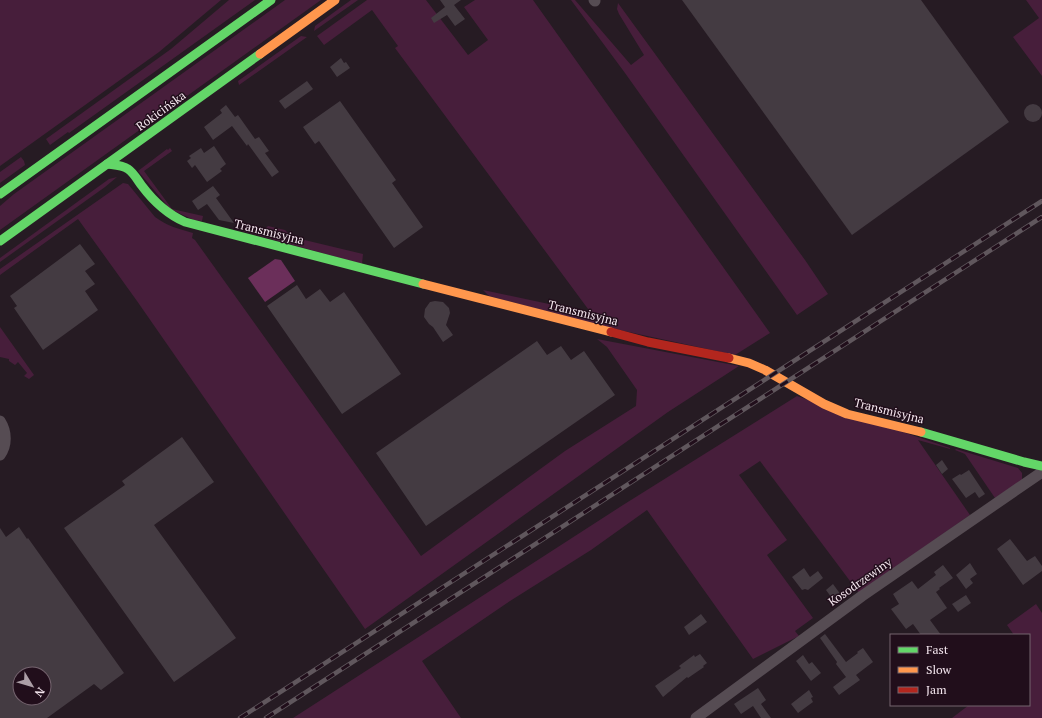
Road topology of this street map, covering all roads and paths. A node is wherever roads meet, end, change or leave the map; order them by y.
1 (271, 0) edge
2 (336, 0) edge
3 (135, 144) junction
4 (107, 164) junction
5 (130, 170) junction
6 (0, 194) edge
7 (0, 241) edge
8 (0, 421) edge
9 (0, 455) edge
10 (1042, 466) edge
11 (1042, 472) edge
12 (696, 718) edge

1 - 6 street
2 - 3 street, Rokicińska
3 - 4 street, Rokicińska
3 - 5 street
4 - 5 street
4 - 7 street, Rokicińska
5 - 10 street, Transmisyjna
8 - 9 street
11 - 12 street, Kosodrzewiny

